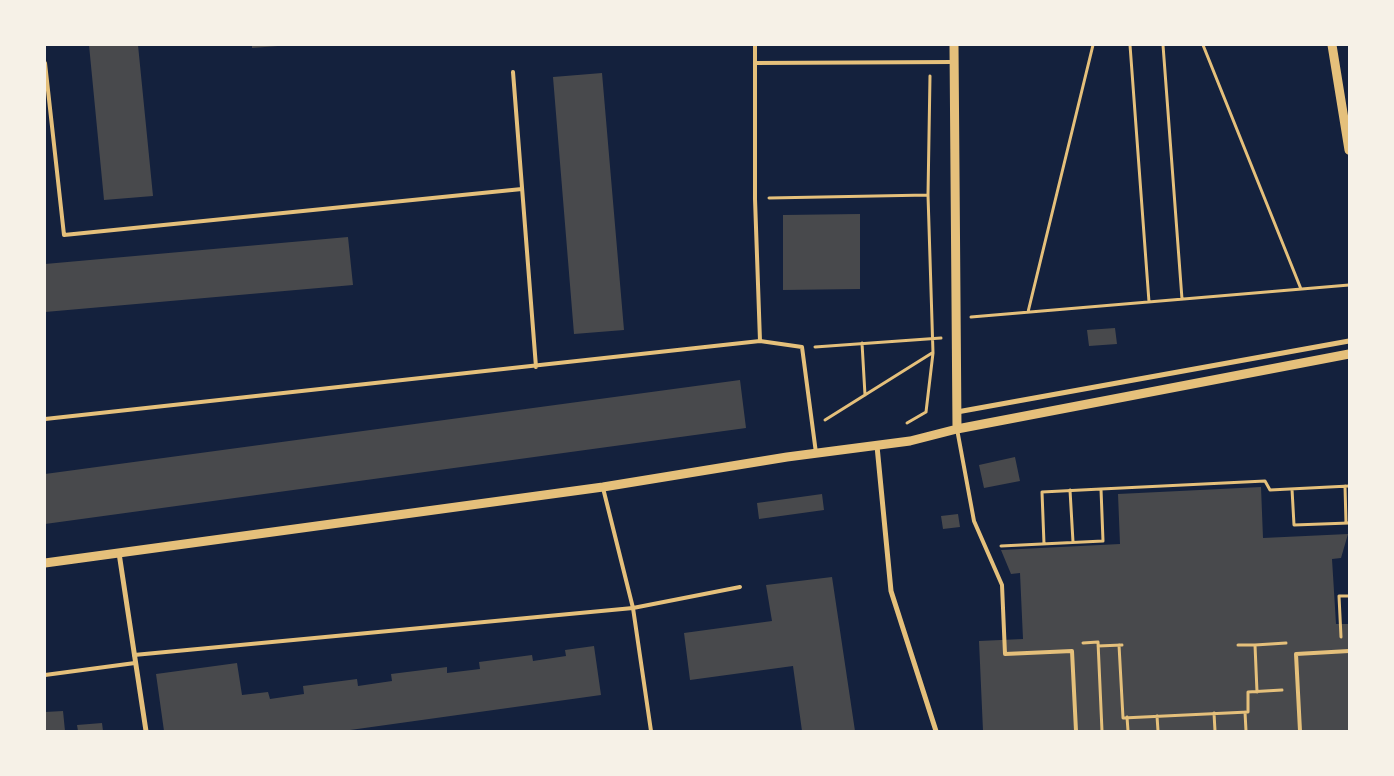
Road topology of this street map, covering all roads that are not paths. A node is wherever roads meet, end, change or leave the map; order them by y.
1 (755, 45) edge
2 (954, 45) edge
3 (1332, 45) edge
4 (955, 62) junction
5 (45, 63) edge
6 (756, 63) junction
7 (513, 72) dead end
8 (1349, 150) edge
9 (522, 189) junction
10 (760, 341) junction
11 (1349, 341) edge
12 (1349, 354) edge
13 (536, 367) junction
14 (957, 412) junction
15 (45, 419) edge
16 (957, 429) junction
17 (877, 446) junction
18 (816, 453) junction
19 (603, 488) junction
20 (119, 553) junction
21 (45, 563) edge
22 (740, 587) dead end
23 (633, 608) junction
24 (1349, 651) edge
25 (134, 654) junction
26 (135, 663) junction
27 (45, 675) edge
28 (146, 731) edge
29 (652, 731) edge
30 (936, 731) edge
31 (1076, 731) edge
32 (1300, 731) edge

1 - 6 lane
2 - 4 street
3 - 8 street
4 - 6 lane
4 - 14 street
5 - 9 lane
6 - 10 lane
7 - 9 lane
9 - 13 lane
10 - 13 lane
10 - 18 lane
11 - 14 street
12 - 16 street
13 - 15 lane
14 - 16 street
16 - 17 street
16 - 31 lane
17 - 18 street
17 - 30 street
18 - 19 street
19 - 20 street
19 - 23 lane
20 - 21 street
20 - 25 street
22 - 23 lane
23 - 25 lane
23 - 29 lane
24 - 32 lane
25 - 26 street
26 - 27 lane
26 - 28 street

